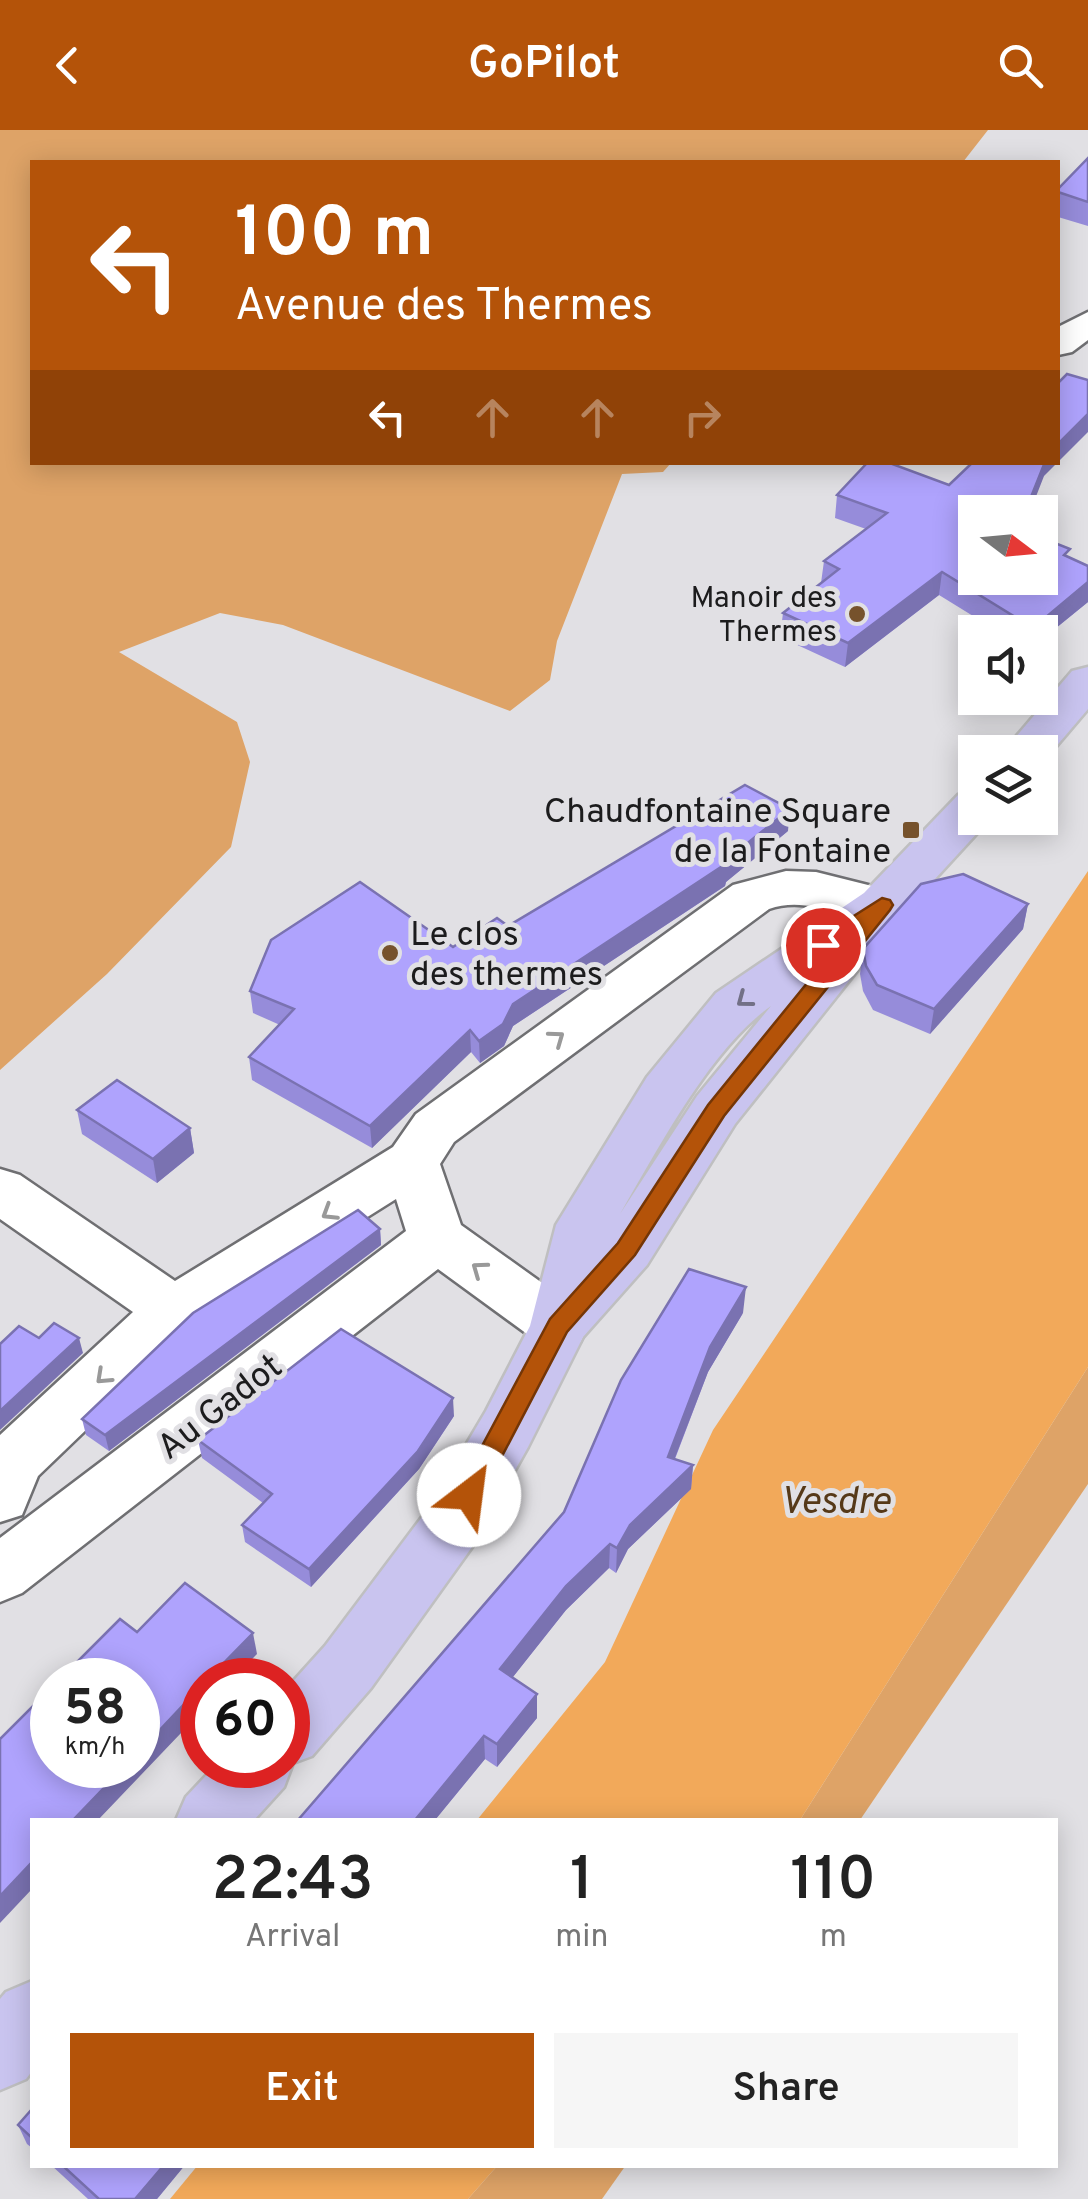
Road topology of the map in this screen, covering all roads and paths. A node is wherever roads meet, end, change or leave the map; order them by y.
1 (1088, 323) edge
2 (1060, 343) edge
3 (1088, 681) edge
4 (1041, 735) edge
5 (958, 824) edge
6 (882, 905) junction
7 (412, 1162) junction
8 (0, 1190) edge
9 (438, 1238) junction
10 (174, 1310) junction
11 (558, 1326) junction
12 (0, 1496) edge
13 (0, 1574) edge
14 (310, 1709) edge
15 (239, 1788) edge
16 (212, 1818) edge
17 (30, 2019) edge
18 (0, 2053) edge

1 - 2 street
3 - 4 main road
5 - 6 main road
7 -> 6 street
6 - 11 main road
7 - 9 street
7 -> 10 street
8 - 10 street
11 -> 9 street
9 - 13 street, Au Gadot
10 -> 12 street
11 - 14 main road
15 - 16 main road
17 - 18 main road

